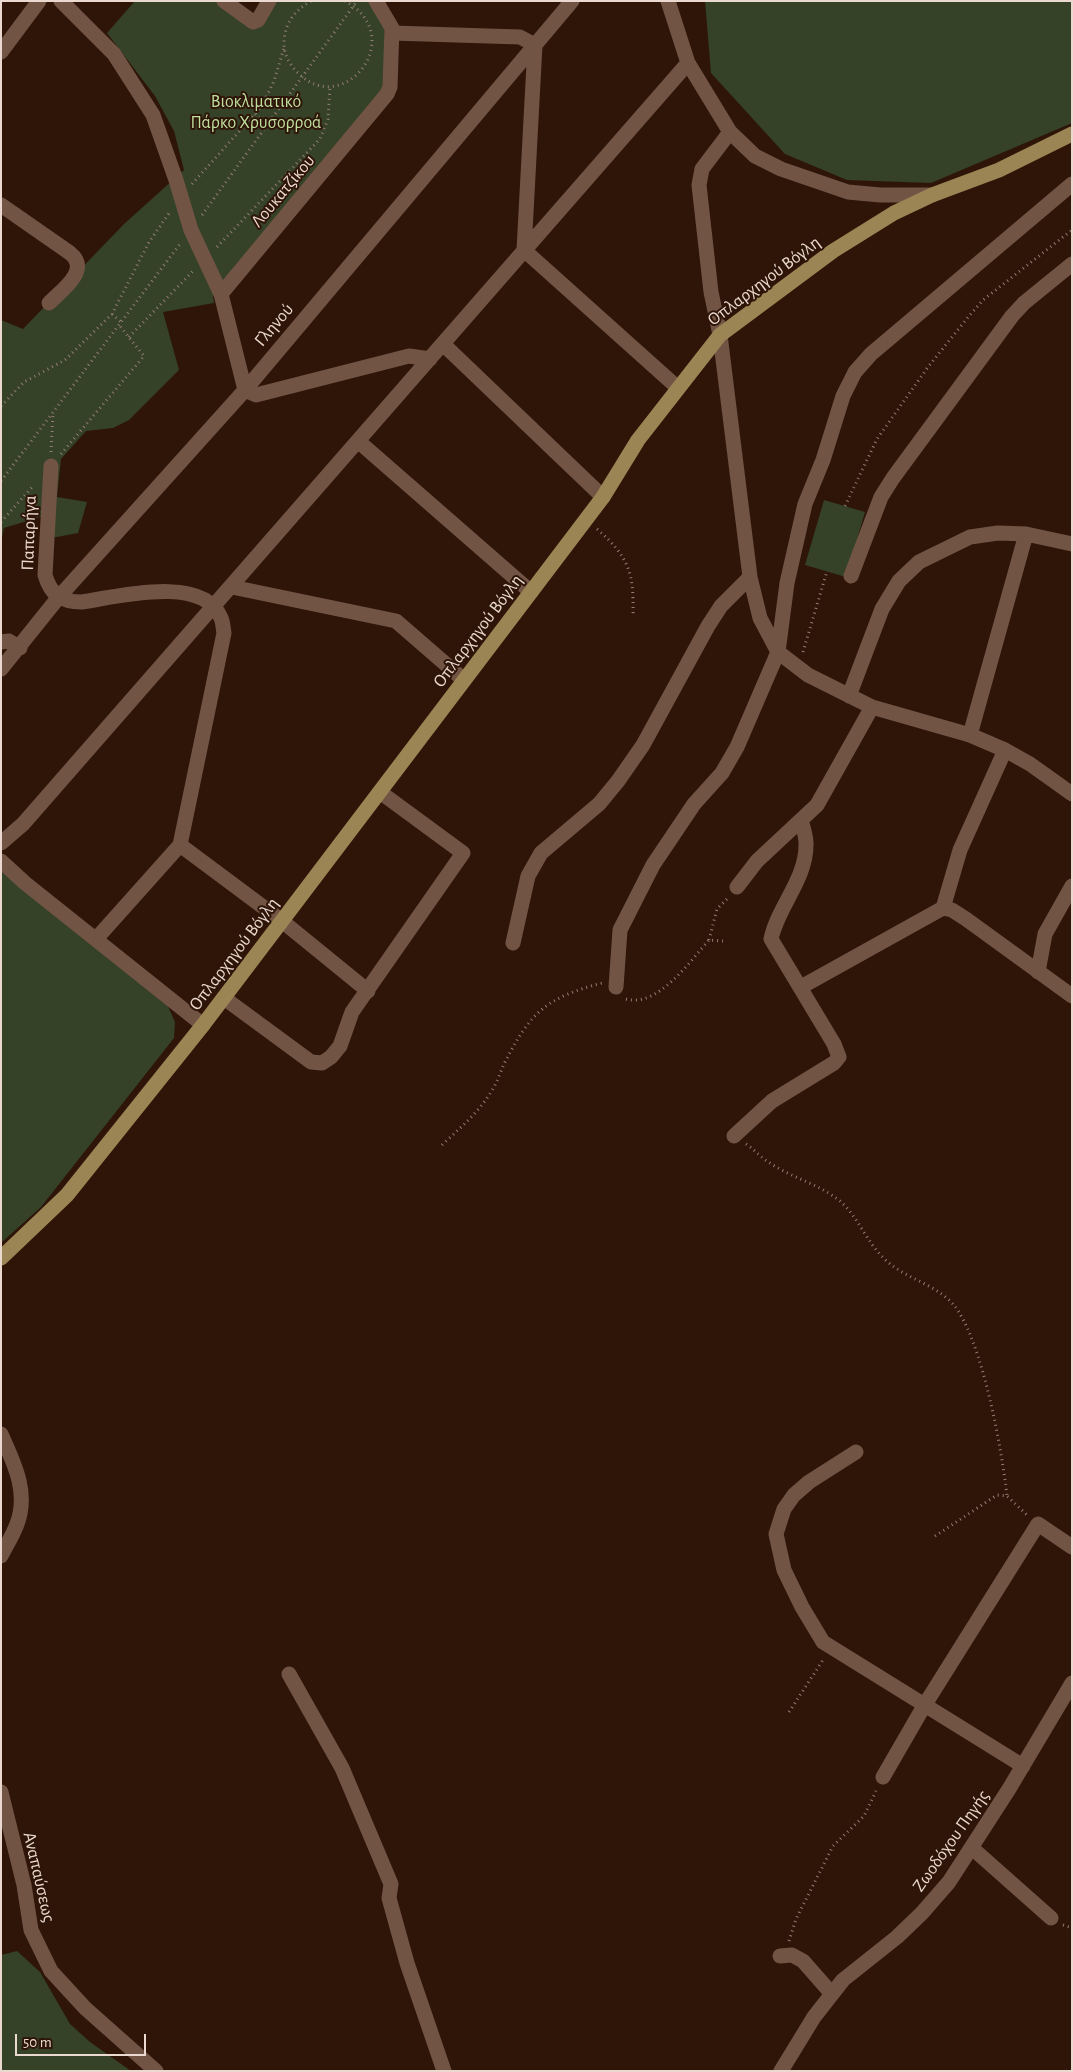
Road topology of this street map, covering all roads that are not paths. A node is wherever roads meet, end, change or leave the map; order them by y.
1 (39, 1) edge
2 (61, 1) edge
3 (224, 1) edge
4 (269, 1) edge
5 (376, 1) edge
6 (572, 1) edge
7 (668, 1) edge
8 (392, 33) junction
9 (534, 45) junction
10 (1, 52) edge
11 (688, 63) junction
12 (730, 132) junction
13 (1072, 134) edge
14 (1072, 184) edge
15 (932, 195) junction
16 (1, 205) edge
17 (524, 250) junction
18 (1072, 264) edge
19 (221, 294) junction
20 (49, 303) dead end
21 (720, 336) junction
22 (443, 344) junction
23 (430, 359) junction
24 (678, 388) junction
25 (245, 390) junction
26 (358, 441) junction
27 (51, 466) road end
28 (604, 497) junction
29 (1026, 534) junction
30 (1072, 544) edge
31 (851, 576) dead end
32 (750, 577) junction
33 (232, 587) junction
34 (531, 592) junction
35 (58, 598) junction
36 (214, 607) junction
37 (1, 642) edge
38 (20, 648) junction
39 (778, 652) junction
40 (1, 669) edge
41 (464, 680) junction
42 (850, 696) junction
43 (872, 707) junction
44 (970, 735) junction
45 (1005, 750) junction
46 (380, 792) junction
47 (1072, 794) edge
48 (801, 820) junction
49 (1, 843) edge
50 (180, 846) junction
51 (1, 861) edge
52 (1072, 886) edge
53 (737, 887) road end
54 (943, 908) junction
55 (282, 921) junction
56 (96, 939) junction
57 (512, 943) dead end
58 (1038, 972) junction
59 (617, 983) road end
60 (800, 987) junction
61 (368, 991) junction
62 (1072, 996) edge
63 (224, 998) junction
64 (204, 1025) junction
65 (734, 1136) road end
66 (1, 1258) edge
67 (1, 1434) edge
68 (856, 1452) dead end
69 (1072, 1547) edge
70 (3, 1551) edge
71 (289, 1674) dead end
72 (1072, 1684) edge
73 (924, 1706) junction
74 (1023, 1766) junction
75 (883, 1777) road end
76 (1, 1792) edge
77 (972, 1848) junction
78 (1051, 1918) dead end
79 (786, 1956) road end
80 (832, 1994) junction
81 (156, 2071) edge
82 (444, 2071) edge
83 (781, 2071) edge

1 - 10 street
2 - 19 street
3 - 4 street
5 - 8 street, Λουκατζίκου
6 - 9 street, Γληνού
7 - 11 street
8 - 9 street
8 - 19 street, Λουκατζίκου
9 - 17 street
9 - 25 street, Γληνού
11 - 12 street
11 - 17 street
12 - 15 street
12 - 21 street
13 - 15 main road, Οπλαρχηγού Βόγλη
14 - 39 street
15 - 21 main road, Οπλαρχηγού Βόγλη
16 - 20 street
17 - 22 street
17 - 24 street
18 - 31 street
19 - 25 street
21 - 24 main road, Οπλαρχηγού Βόγλη
21 - 32 street
22 - 23 street
22 - 28 street
23 - 25 street
23 - 26 street
24 - 28 main road, Οπλαρχηγού Βόγλη
25 - 35 street, Γληνού
26 - 33 street
26 - 34 street
27 - 35 street, Παπαρήγα
28 - 34 main road, Οπλαρχηγού Βόγλη
29 - 30 street
29 - 42 street
29 - 44 street
32 - 39 street
32 - 57 street
33 - 36 street
33 - 41 street
34 - 41 main road, Οπλαρχηγού Βόγλη
35 - 36 street
35 - 38 street, Γληνού
36 - 49 street
36 - 50 street
37 - 38 street
38 - 40 street, Γληνού
39 - 42 street
39 - 59 street
41 - 46 main road, Οπλαρχηγού Βόγλη
42 - 43 street
43 - 44 street
43 - 48 street
44 - 45 street
45 - 47 street
45 - 54 street
46 - 55 main road, Οπλαρχηγού Βόγλη
46 - 61 street
48 - 53 street
48 - 60 street
50 - 55 street
50 - 56 street
51 - 56 street
52 - 58 street
54 - 58 street
54 - 60 street
55 - 61 street
55 - 63 main road, Οπλαρχηγού Βόγλη
56 - 64 street
58 - 62 street
60 - 65 street
61 - 63 street
63 - 64 main road, Οπλαρχηγού Βόγλη
64 - 66 main road, Οπλαρχηγού Βόγλη
67 - 70 street
68 - 73 street
69 - 73 street
71 - 82 street
72 - 74 street, Ζωοδόχου Πηγής
73 - 74 street
73 - 75 street
74 - 77 street, Ζωοδόχου Πηγής
76 - 81 street, Αναπαύσεως
77 - 78 street
77 - 80 street, Ζωοδόχου Πηγής
79 - 80 street
80 - 83 street, Ζωοδόχου Πηγής

